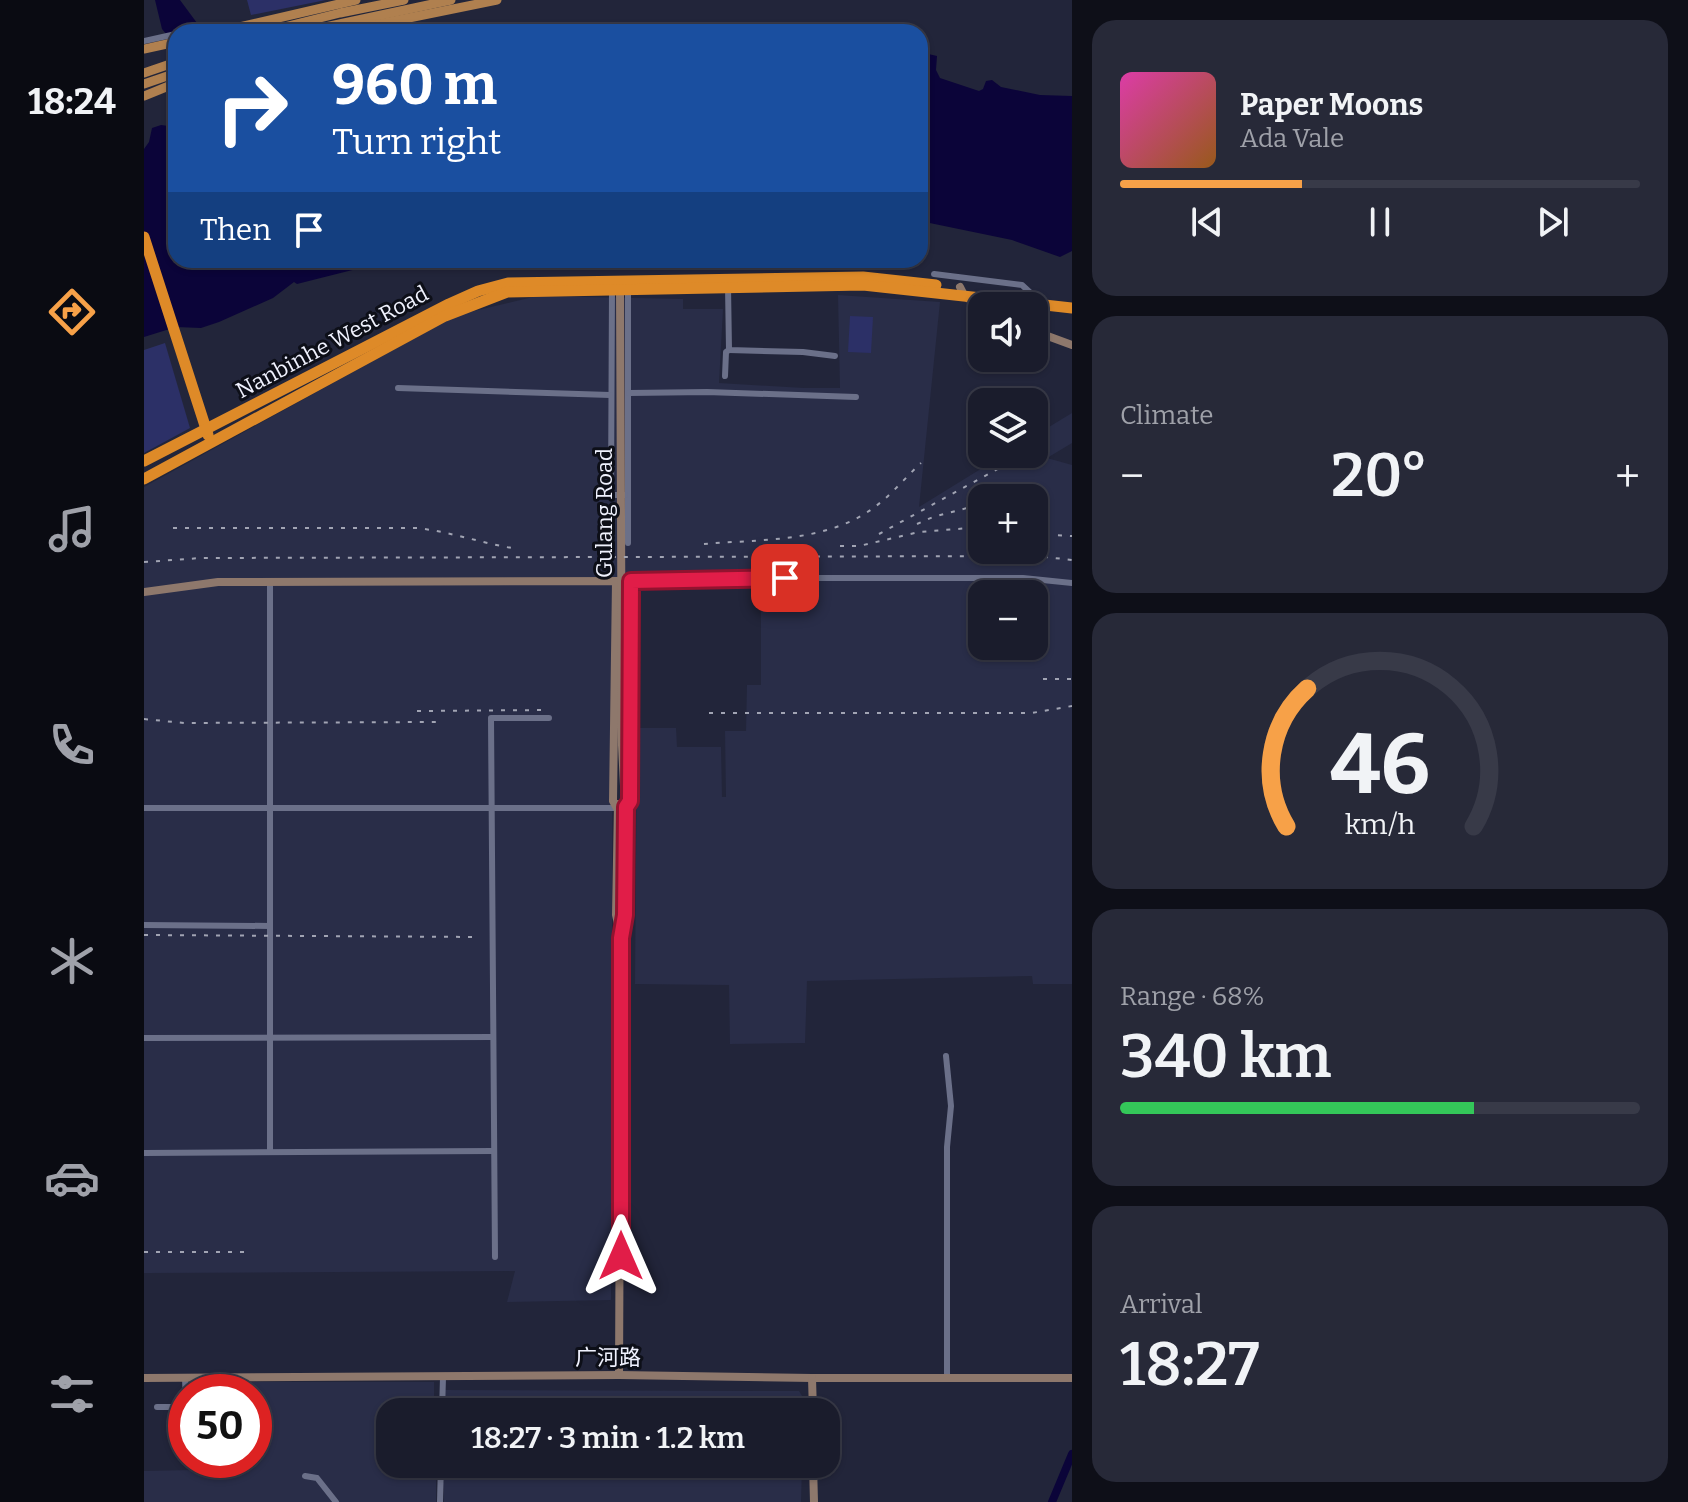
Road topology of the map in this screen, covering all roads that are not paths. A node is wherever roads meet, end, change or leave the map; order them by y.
1 (356, 0) edge
2 (451, 0) edge
3 (497, 0) edge
4 (407, 4) edge
5 (250, 23) junction
6 (242, 24) edge
7 (246, 24) edge
8 (305, 24) edge
9 (332, 24) edge
10 (379, 24) edge
11 (168, 38) edge
12 (144, 41) edge
13 (163, 41) junction
14 (168, 41) edge
15 (144, 49) edge
16 (168, 65) edge
17 (144, 73) edge
18 (168, 76) edge
19 (144, 84) edge
20 (168, 86) edge
21 (144, 96) edge
22 (144, 237) edge
23 (934, 274) dead end
24 (620, 284) junction
25 (728, 286) junction
26 (962, 291) junction
27 (974, 292) edge
28 (1030, 292) edge
29 (968, 297) edge
30 (1048, 298) edge
31 (1072, 301) edge
32 (1072, 308) edge
33 (1048, 336) edge
34 (1072, 345) edge
35 (729, 350) junction
36 (835, 356) dead end
37 (725, 376) dead end
38 (398, 388) dead end
39 (629, 393) junction
40 (610, 395) junction
41 (856, 397) dead end
42 (206, 431) junction
43 (212, 443) junction
44 (144, 461) edge
45 (144, 479) edge
46 (629, 495) junction
47 (628, 543) dead end
48 (616, 581) junction
49 (631, 581) junction
50 (270, 582) junction
51 (1072, 583) edge
52 (144, 592) edge
53 (549, 718) dead end
54 (270, 807) junction
55 (492, 807) junction
56 (144, 808) edge
57 (621, 808) junction
58 (144, 925) edge
59 (270, 926) junction
60 (493, 1037) junction
61 (144, 1038) edge
62 (269, 1038) junction
63 (946, 1056) dead end
64 (493, 1151) junction
65 (270, 1152) junction
66 (144, 1153) edge
67 (495, 1257) dead end
68 (619, 1375) junction
69 (443, 1377) junction
70 (947, 1377) junction
71 (144, 1378) edge
72 (168, 1378) edge
73 (272, 1378) edge
74 (812, 1378) junction
75 (1072, 1378) edge
76 (442, 1398) edge
77 (813, 1398) edge
78 (157, 1407) dead end
79 (168, 1407) edge
80 (305, 1476) dead end
81 (441, 1478) edge
82 (813, 1478) edge
83 (336, 1502) edge
84 (440, 1502) edge
85 (814, 1502) edge

1 - 5 main road
2 - 4 main road
3 - 10 main road
4 - 8 main road
4 - 9 main road
5 - 6 street
5 - 7 main road
11 - 13 street
12 - 13 street
13 - 14 main road
13 - 15 main road
16 - 17 main road
18 - 19 main road
20 - 21 main road
22 - 42 highway
23 - 28 street
24 - 25 highway, Nanbinhe West Road
24 - 26 highway, Nanbinhe West Road
24 - 39 street
24 - 40 street
24 - 42 highway, Nanbinhe West Road
24 - 43 highway, Nanbinhe West Road
24 - 57 street, Gulang Road
25 - 26 highway, Nanbinhe West Road
25 - 35 street
26 - 27 highway, Nanbinhe West Road
26 - 29 street
26 - 32 highway, Nanbinhe West Road
30 - 31 highway, Nanbinhe West Road
33 - 34 street
35 - 36 street
35 - 37 street
38 - 40 street
39 - 41 street
39 - 46 street
40 - 46 street
42 - 43 highway
42 - 44 highway, Nanbinhe West Road
43 - 45 highway, Nanbinhe West Road
46 - 47 street
48 - 49 street
48 - 50 street
48 - 57 street, Gulang Road
49 - 51 street
49 - 57 street, Gulang Road
50 - 52 street
50 - 54 street
53 - 55 street
54 - 55 street
54 - 56 street
54 - 59 street
55 - 57 street
55 - 60 street
57 - 68 street, Gulang Road
58 - 59 street
59 - 62 street
60 - 62 street
60 - 64 street
61 - 62 street
62 - 65 street
63 - 70 street
64 - 65 street
64 - 67 street
65 - 66 street
68 - 69 street, 广河路
68 - 74 street, 广河路
69 - 73 street, 广河路
69 - 76 street
70 - 74 street, 广河路
70 - 75 street, 广河路
71 - 72 street, 广河路
74 - 77 street
78 - 79 street
80 - 83 street
81 - 84 street
82 - 85 street

